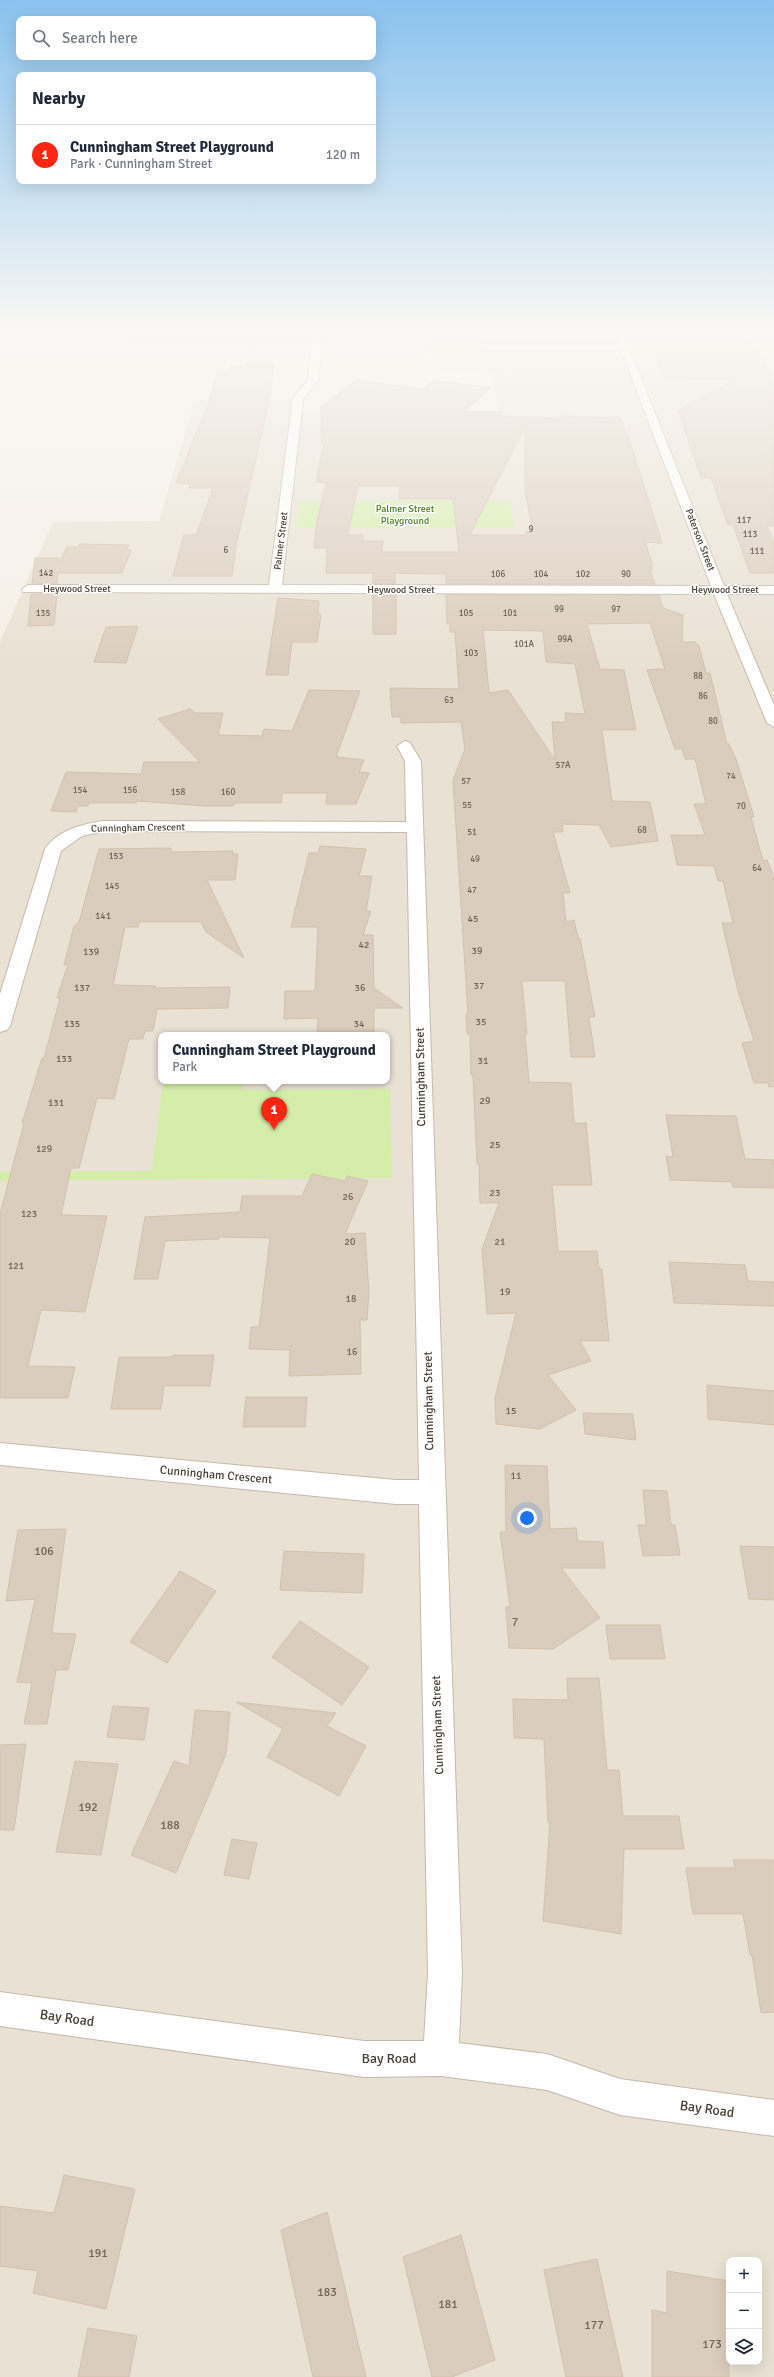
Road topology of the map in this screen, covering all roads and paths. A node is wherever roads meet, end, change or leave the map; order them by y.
1 (292, 444) edge
2 (662, 444) edge
3 (28, 589) dead end
4 (275, 590) junction
5 (718, 590) junction
6 (774, 590) edge
7 (774, 724) edge
8 (405, 746) dead end
9 (415, 827) junction
10 (0, 1026) edge
11 (0, 1454) edge
12 (432, 1492) junction
13 (0, 2009) edge
14 (441, 2058) junction
15 (774, 2118) edge

1 - 4 street, Palmer Street
2 - 5 street, Paterson Street
3 - 4 street, Heywood Street
4 - 5 street, Heywood Street
5 - 6 street, Heywood Street
5 - 7 street, Paterson Street
8 - 9 street, Cunningham Street
9 - 10 street, Cunningham Crescent
9 - 12 street, Cunningham Street
11 - 12 street, Cunningham Crescent
12 - 14 street, Cunningham Street
13 - 14 street, Bay Road
14 - 15 street, Bay Road

